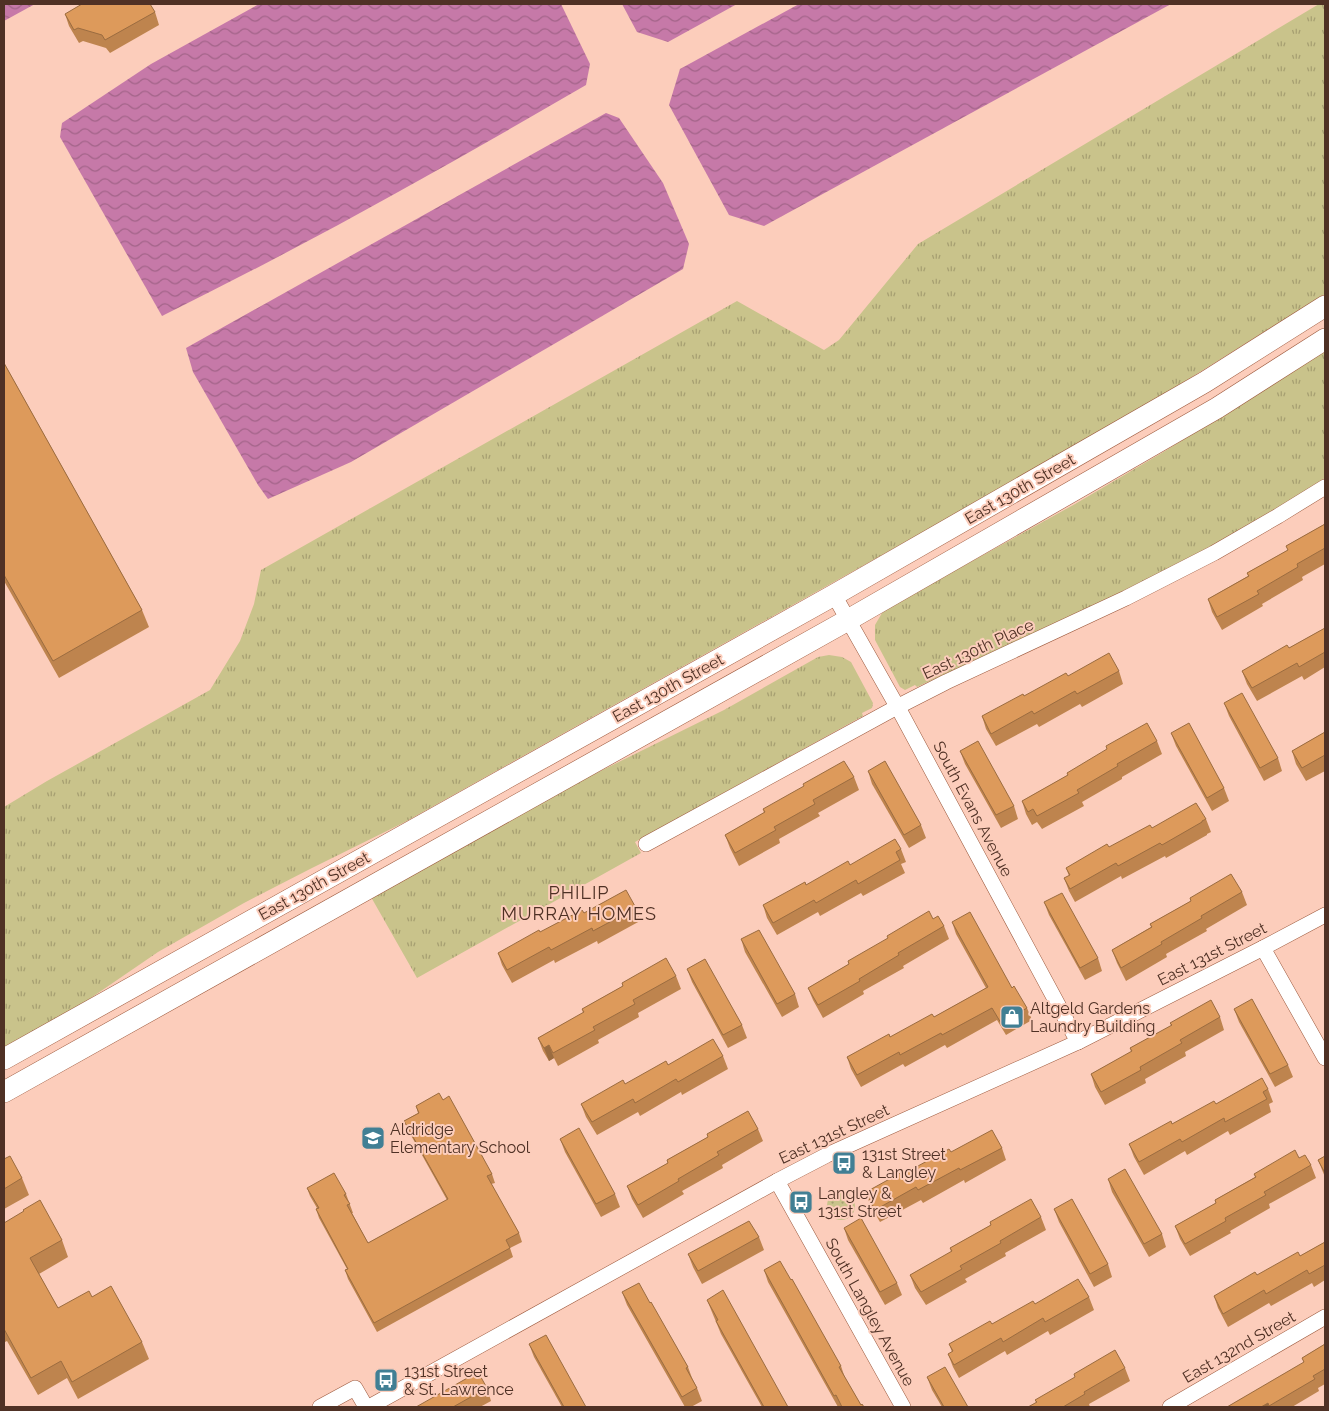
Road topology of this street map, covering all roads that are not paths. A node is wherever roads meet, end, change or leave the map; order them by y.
1 (1325, 306) edge
2 (1325, 339) edge
3 (1325, 487) edge
4 (834, 595) junction
5 (848, 620) junction
6 (897, 707) junction
7 (646, 844) dead end
8 (1325, 915) edge
9 (1264, 948) junction
10 (1078, 1042) junction
11 (1325, 1058) edge
12 (4, 1059) edge
13 (4, 1092) edge
14 (777, 1181) junction
15 (1325, 1317) edge
16 (320, 1407) edge
17 (368, 1407) edge
18 (902, 1407) edge
19 (1170, 1407) edge

1 - 4 main road, East 130th Street
2 - 5 main road, East 130th Street
3 - 6 street, East 130th Place
4 - 5 street, South Evans Avenue
4 - 12 main road, East 130th Street
5 - 6 street, South Evans Avenue
5 - 13 main road, East 130th Street
6 - 7 street, East 130th Place
6 - 10 street, South Evans Avenue
8 - 9 street, East 131st Street
9 - 10 street, East 131st Street
9 - 11 street
10 - 14 street, East 131st Street
14 - 17 street, East 131st Street
14 - 18 street, South Langley Avenue
15 - 19 street, East 132nd Street
16 - 17 street

